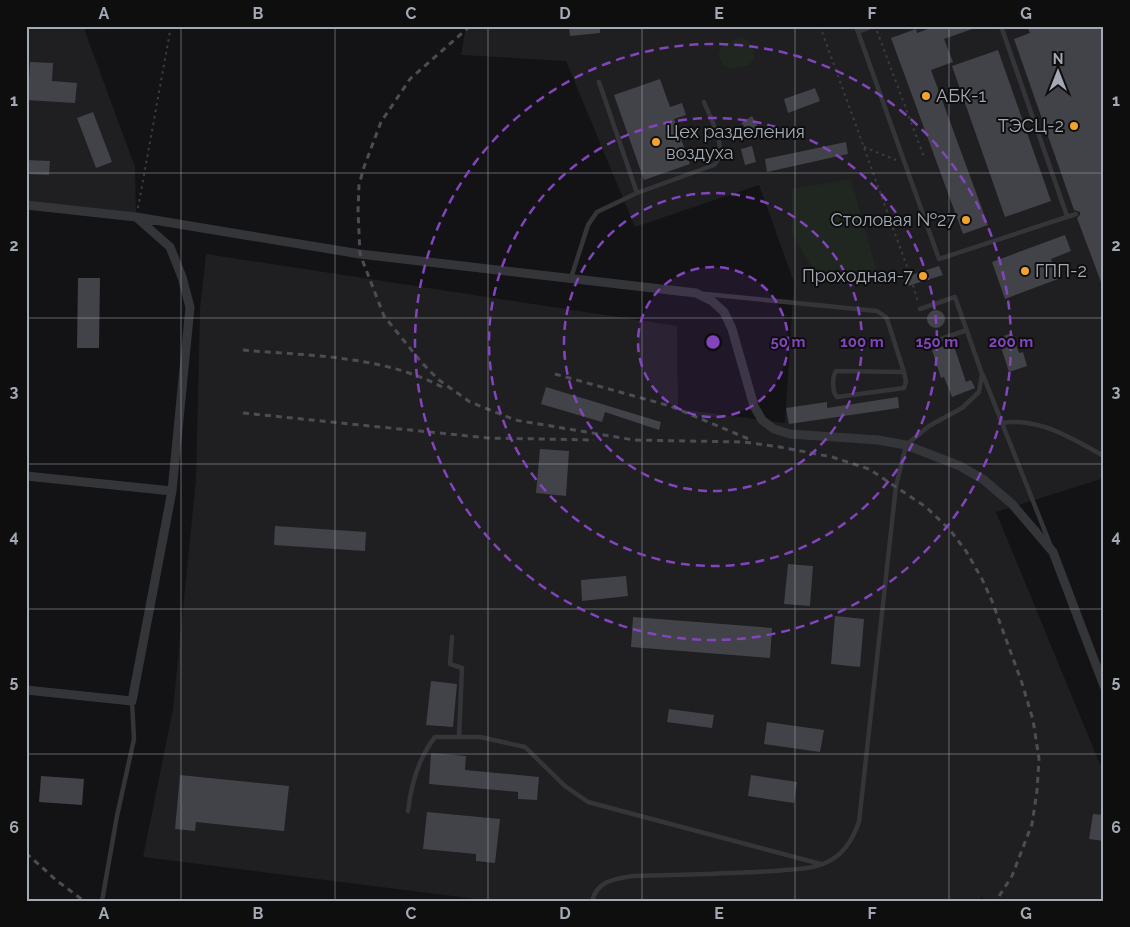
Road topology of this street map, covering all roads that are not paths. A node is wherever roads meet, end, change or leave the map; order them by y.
1 (856, 26) edge
2 (874, 26) edge
3 (1001, 26) edge
4 (858, 32) junction
5 (599, 82) dead end
6 (704, 102) dead end
7 (638, 193) junction
8 (26, 205) edge
9 (1076, 214) dead end
10 (1068, 216) junction
11 (136, 217) junction
12 (571, 278) junction
13 (696, 293) junction
14 (920, 309) road end
15 (967, 330) junction
16 (932, 342) dead end
17 (904, 372) junction
18 (982, 374) junction
19 (1002, 423) junction
20 (906, 445) junction
21 (1104, 456) edge
22 (26, 476) edge
23 (172, 491) junction
24 (1053, 552) junction
25 (452, 637) dead end
26 (1104, 686) edge
27 (26, 690) edge
28 (132, 702) junction
29 (459, 737) junction
30 (408, 811) dead end
31 (823, 864) junction
32 (102, 901) edge
33 (592, 901) edge

1 - 4 lane
2 - 4 lane
3 - 10 lane
4 - 10 lane
5 - 7 lane
6 - 7 lane
7 - 12 lane
8 - 11 street
9 - 10 lane
11 - 12 street
11 - 23 street
12 - 13 street
13 - 17 lane
13 - 20 street
14 - 15 lane
15 - 16 lane
15 - 18 lane
17 - 17 lane
18 - 19 lane
18 - 20 lane
19 - 21 lane
19 - 24 lane
20 - 24 street
20 - 31 lane
22 - 23 street
23 - 28 street
24 - 26 street
25 - 29 lane
27 - 28 street
28 - 32 lane
29 - 30 lane
29 - 31 lane
31 - 33 lane

